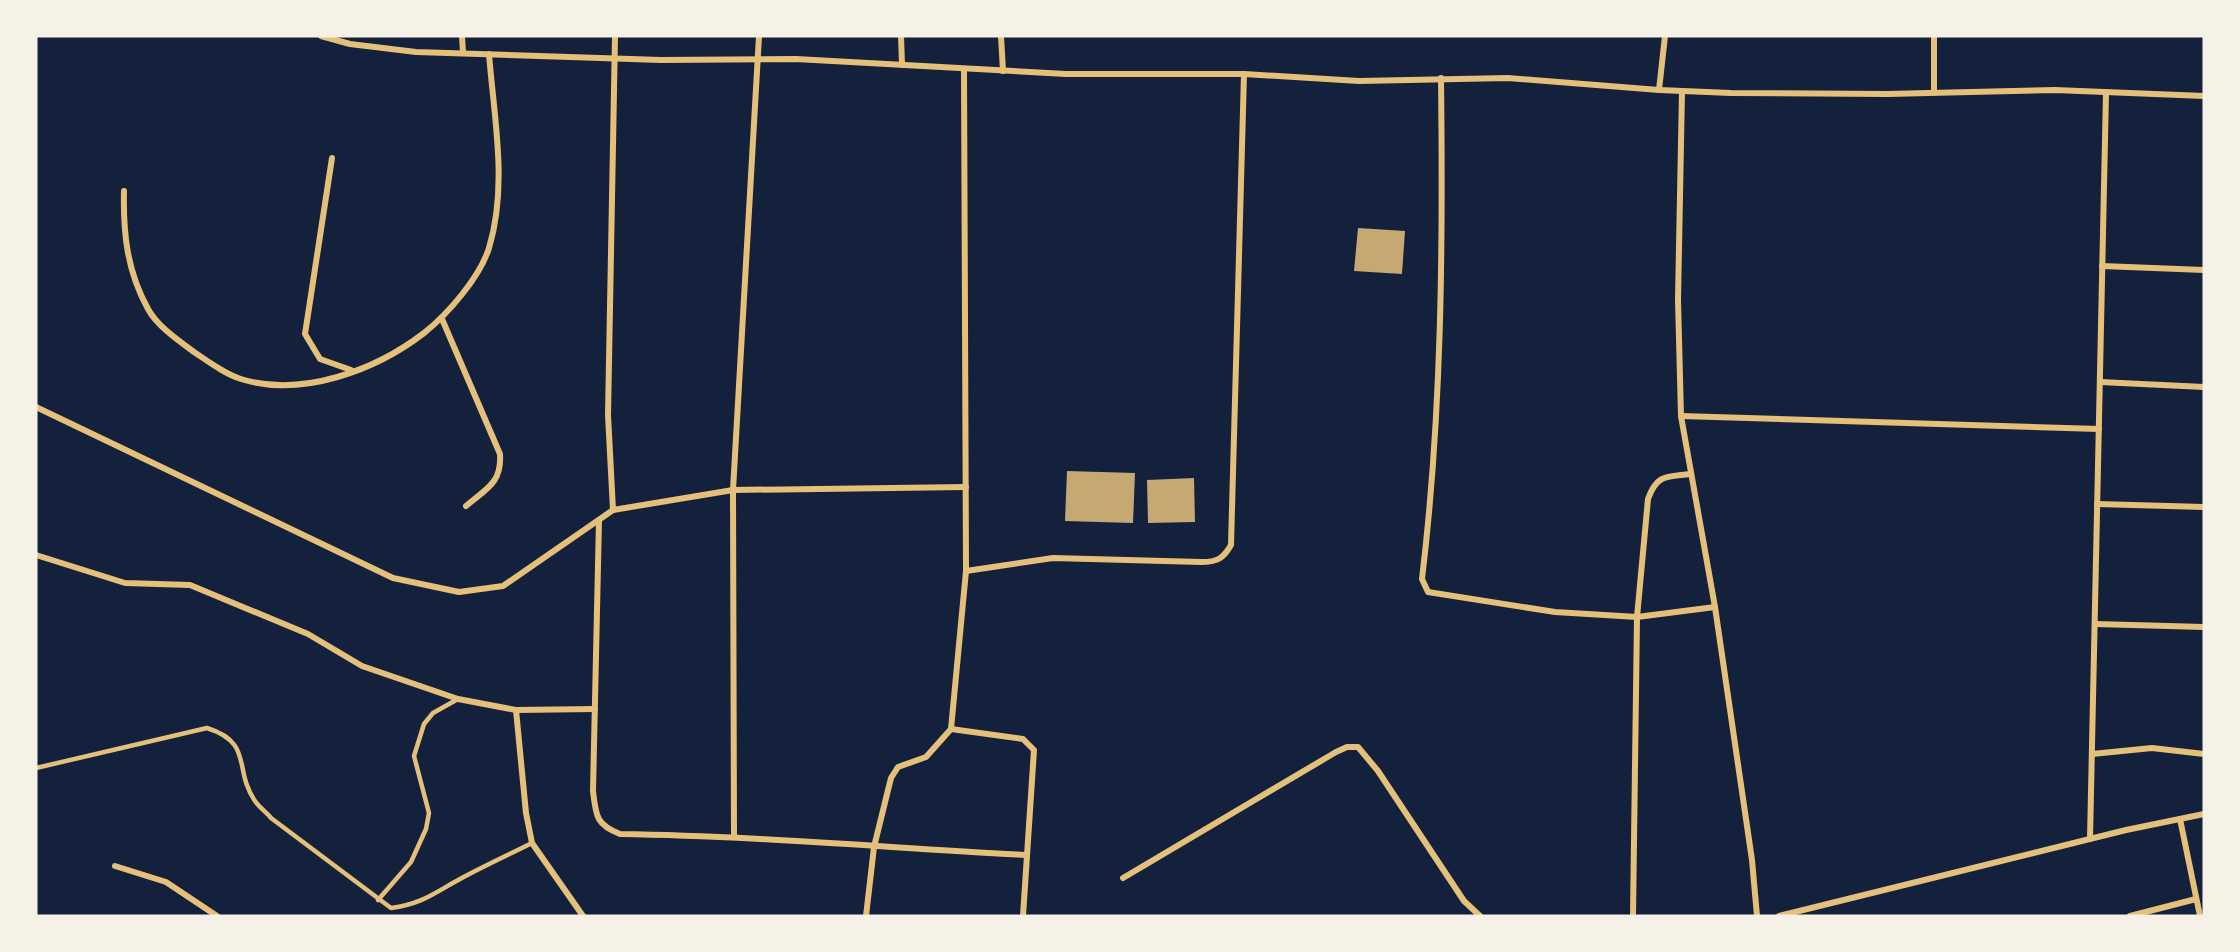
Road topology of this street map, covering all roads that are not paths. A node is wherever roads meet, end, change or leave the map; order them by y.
1 (321, 36) edge
2 (462, 36) edge
3 (615, 36) edge
4 (759, 36) edge
5 (901, 36) edge
6 (1001, 36) edge
7 (1665, 36) edge
8 (1934, 36) edge
9 (463, 53) junction
10 (489, 54) junction
11 (615, 58) junction
12 (759, 58) junction
13 (902, 65) junction
14 (963, 70) junction
15 (1003, 71) junction
16 (1244, 74) junction
17 (1441, 78) junction
18 (1659, 90) junction
19 (1682, 91) junction
20 (1934, 91) junction
21 (2106, 93) junction
22 (2204, 96) edge
23 (332, 158) dead end
24 (124, 191) dead end
25 (2102, 266) junction
26 (2204, 270) edge
27 (442, 319) junction
28 (352, 370) junction
29 (2100, 382) junction
30 (2204, 387) edge
31 (36, 407) edge
32 (1681, 416) junction
33 (2099, 429) junction
34 (1690, 474) junction
35 (966, 488) junction
36 (734, 490) junction
37 (2097, 504) junction
38 (466, 506) dead end
39 (2204, 507) edge
40 (613, 510) junction
41 (599, 520) junction
42 (36, 555) edge
43 (966, 571) junction
44 (1715, 607) junction
45 (1637, 617) junction
46 (2094, 624) junction
47 (2204, 627) edge
48 (458, 699) junction
49 (595, 709) junction
50 (516, 710) junction
51 (951, 729) junction
52 (2092, 754) junction
53 (2204, 754) edge
54 (36, 768) edge
55 (2204, 814) edge
56 (2180, 819) junction
57 (734, 836) junction
58 (2090, 839) junction
59 (532, 843) junction
60 (874, 848) junction
61 (1026, 855) junction
62 (115, 866) dead end
63 (1123, 878) dead end
64 (2196, 899) junction
65 (378, 900) junction
66 (217, 916) edge
67 (583, 916) edge
68 (866, 916) edge
69 (1023, 916) edge
70 (1480, 916) edge
71 (1633, 916) edge
72 (1757, 916) edge
73 (1779, 916) edge
74 (2130, 916) edge
75 (2199, 916) edge

1 - 9 street
2 - 9 street
3 - 11 street
4 - 12 street
5 - 13 street
6 - 15 street
7 - 18 street
8 - 20 street
9 - 10 street
10 - 11 street
10 - 27 street
11 - 12 street
11 - 40 street
12 - 13 street
12 - 36 street
13 - 14 street
14 - 15 street
14 - 35 street
15 - 16 street
16 - 17 street
16 - 43 street
17 - 18 street
17 - 45 street
18 - 19 street
19 - 20 street
19 - 32 street
20 - 21 street
21 - 22 street
21 - 25 street
23 - 28 street
24 - 28 street
25 - 26 street
25 - 29 street
27 - 28 street
27 - 38 street
29 - 30 street
29 - 33 street
31 - 41 street
32 - 33 street
32 - 34 street
33 - 37 street
34 - 44 street
34 - 45 street
35 - 36 street
35 - 43 street
36 - 40 street
36 - 57 street
37 - 39 street
37 - 46 street
40 - 41 street
41 - 49 street
42 - 48 street
43 - 51 street
44 - 45 street
44 - 72 street
45 - 71 street
46 - 47 street
46 - 52 street
48 - 50 street
48 - 65 lane
49 - 50 street
49 - 57 street
50 - 59 street
51 - 60 street
51 - 61 street
52 - 53 street
52 - 58 street
54 - 65 lane
55 - 56 street
56 - 58 street
56 - 64 street
57 - 60 street
58 - 73 street
59 - 65 lane
59 - 67 street
60 - 61 street
60 - 68 street
61 - 69 street
62 - 66 street
63 - 70 street
64 - 74 street
64 - 75 street

